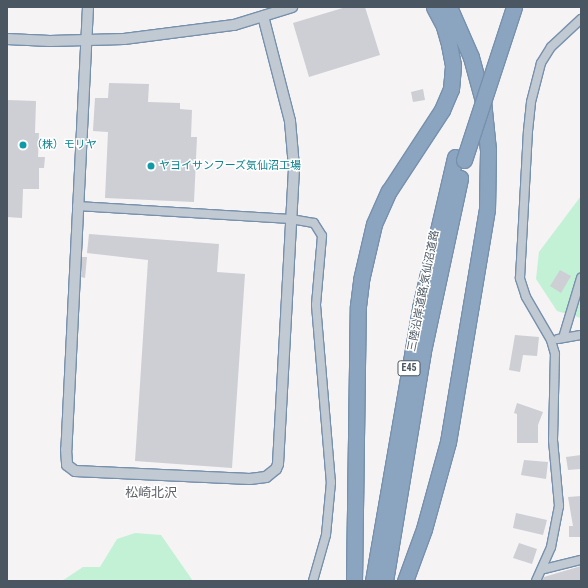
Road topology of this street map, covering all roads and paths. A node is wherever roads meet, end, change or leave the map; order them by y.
1 (88, 7) edge
2 (292, 7) edge
3 (434, 7) edge
4 (449, 7) edge
5 (503, 7) edge
6 (514, 7) edge
7 (263, 16) junction
8 (581, 20) edge
9 (7, 39) edge
10 (86, 42) junction
11 (460, 158) junction
12 (77, 206) junction
13 (291, 219) junction
14 (581, 278) edge
15 (581, 336) edge
16 (563, 338) junction
17 (551, 340) junction
18 (581, 560) edge
19 (544, 569) junction
20 (313, 581) edge
21 (354, 581) edge
22 (373, 581) edge
23 (385, 581) edge
24 (405, 581) edge
25 (536, 581) edge

1 - 10 street
2 - 7 street
3 - 21 highway
4 - 24 highway
5 - 11 highway, 三陸沿岸道路;気仙沼道路 / E45
6 - 11 highway, 三陸沿岸道路;気仙沼道路 / E45, bridge
7 - 10 street
7 - 13 street
8 - 17 street
9 - 10 street
10 - 12 street
11 - 22 highway, 三陸沿岸道路;気仙沼道路 / E45
11 - 23 highway, 三陸沿岸道路;気仙沼道路 / E45
12 - 13 street
12 - 13 street
13 - 20 street
14 - 16 street
15 - 16 street
16 - 17 street
17 - 19 street
18 - 19 street
19 - 25 street

